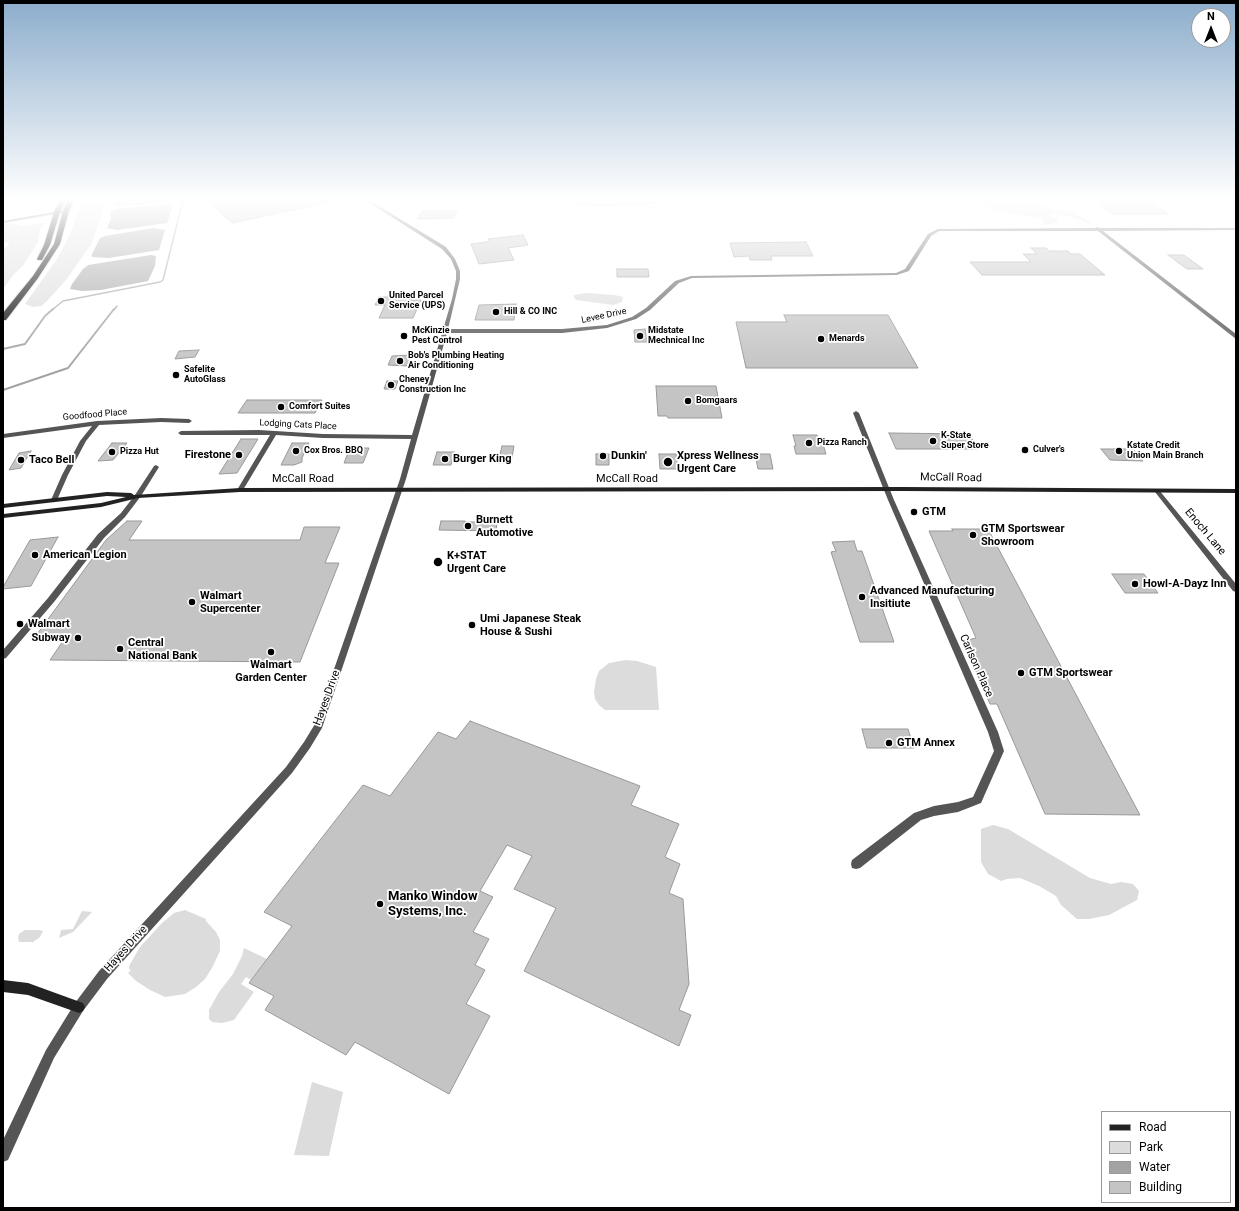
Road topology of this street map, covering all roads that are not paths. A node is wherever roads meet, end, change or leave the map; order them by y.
1 (40, 257) edge
2 (50, 257) edge
3 (451, 257) edge
4 (916, 257) edge
5 (1133, 257) edge
6 (7, 301) dead end
7 (3, 318) edge
8 (444, 331) junction
9 (1236, 337) edge
10 (856, 413) dead end
11 (189, 421) dead end
12 (97, 422) junction
13 (181, 433) dead end
14 (273, 434) junction
15 (3, 436) edge
16 (415, 437) junction
17 (156, 467) dead end
18 (887, 489) junction
19 (240, 490) junction
20 (399, 490) junction
21 (1156, 490) junction
22 (1236, 490) edge
23 (138, 496) junction
24 (54, 500) junction
25 (3, 507) edge
26 (3, 516) edge
27 (1236, 589) edge
28 (3, 656) edge
29 (856, 864) dead end
30 (3, 986) edge
31 (79, 1007) junction
32 (3, 1155) edge

1 - 6 highway
2 - 7 highway
3 - 8 street, Hayes Drive
4 - 8 street, Levee Drive
5 - 9 street
8 - 16 street, Hayes Drive
10 - 18 street, Carlson Place
11 - 12 street, Goodfood Place
12 - 15 street, Goodfood Place
12 - 24 street
13 - 14 street, Lodging Cats Place
14 - 16 street, Lodging Cats Place
14 - 19 street
16 - 20 street, Hayes Drive
17 - 23 street
18 - 20 main road, McCall Road
18 - 21 main road, McCall Road
18 - 29 street, Carlson Place
19 - 20 main road, McCall Road
19 - 23 main road, McCall Road
20 - 31 street, Hayes Drive
21 - 22 main road, McCall Road
21 - 27 street, Enoch Lane
23 - 24 main road, McCall Road
23 - 26 main road, McCall Road
23 - 28 street
24 - 25 main road, McCall Road
24 - 26 main road
30 - 31 main road
31 - 32 street, Hayes Drive

